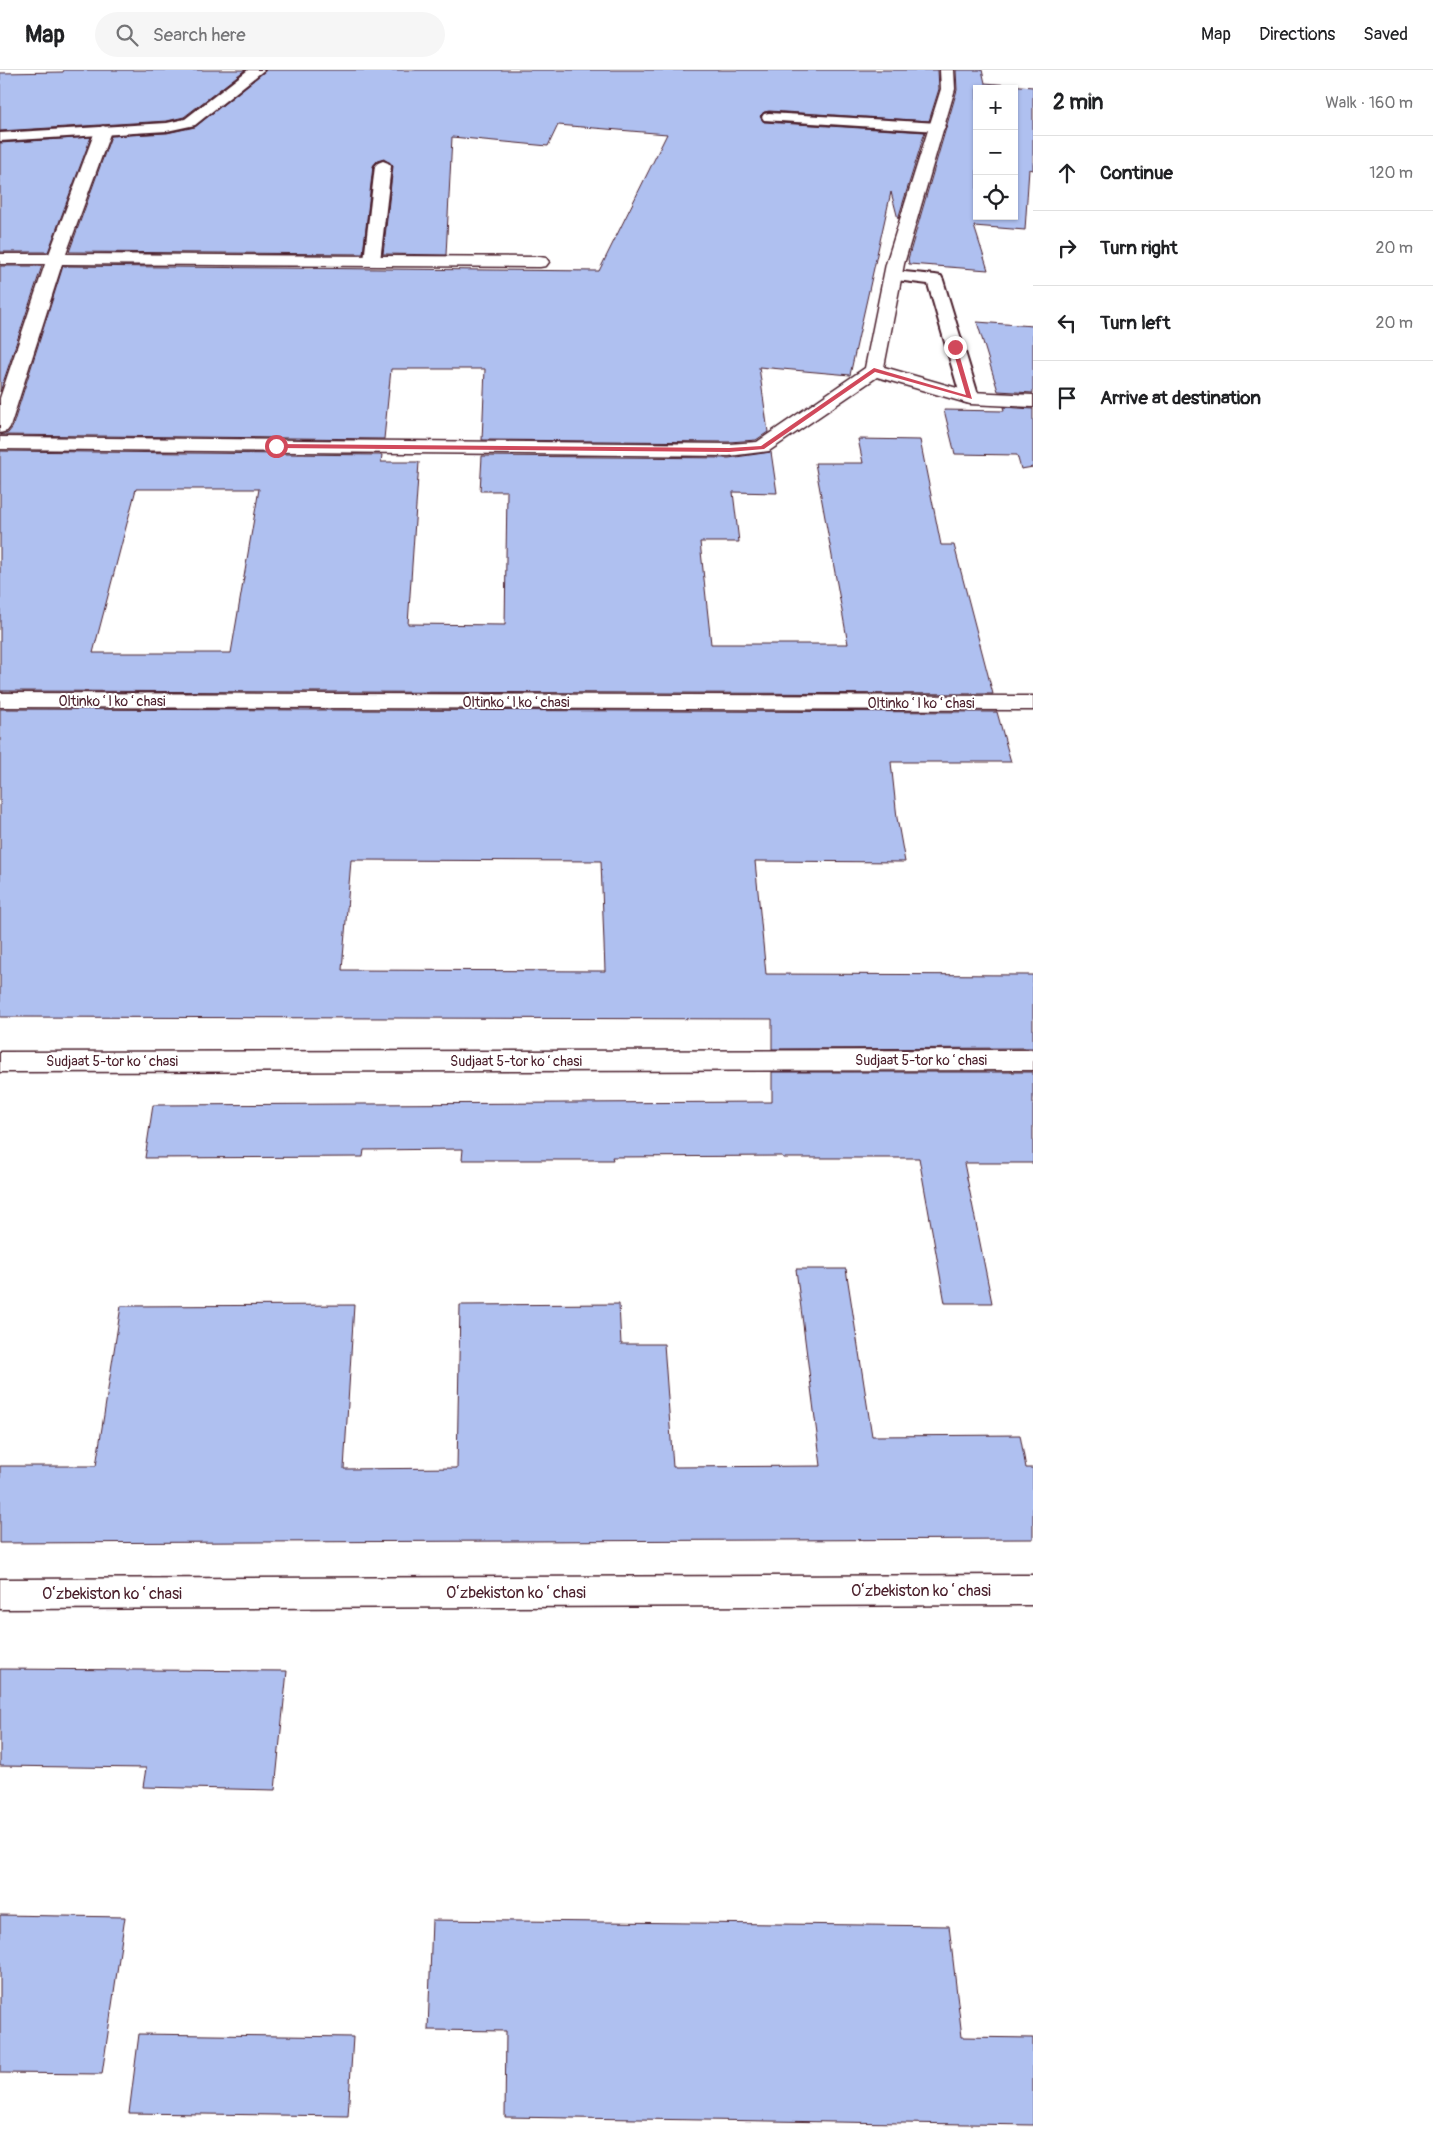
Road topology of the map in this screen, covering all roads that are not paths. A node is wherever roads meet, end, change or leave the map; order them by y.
1 (257, 70) edge
2 (947, 70) edge
3 (769, 117) dead end
4 (938, 128) junction
5 (103, 131) junction
6 (0, 137) edge
7 (383, 166) dead end
8 (0, 259) edge
9 (55, 260) junction
10 (372, 261) junction
11 (540, 262) dead end
12 (894, 276) junction
13 (874, 370) junction
14 (970, 398) junction
15 (1033, 401) edge
16 (0, 427) edge
17 (0, 443) edge
18 (0, 700) edge
19 (1033, 703) edge
20 (1033, 1060) edge
21 (0, 1062) edge
22 (1033, 1590) edge
23 (0, 1594) edge

1 - 5 lane
2 - 4 street
3 - 4 lane
4 - 12 street
5 - 6 lane
5 - 9 street
7 - 10 lane
8 - 9 street
9 - 10 street
9 - 16 street
10 - 11 street
12 - 13 street
12 - 14 lane
13 - 14 street
13 - 17 street
14 - 15 street
18 - 19 street, Oltinkoʻl koʻchasi
20 - 21 street, Sudjaat 5-tor koʻchasi
22 - 23 street, Oʻzbekiston koʻchasi

